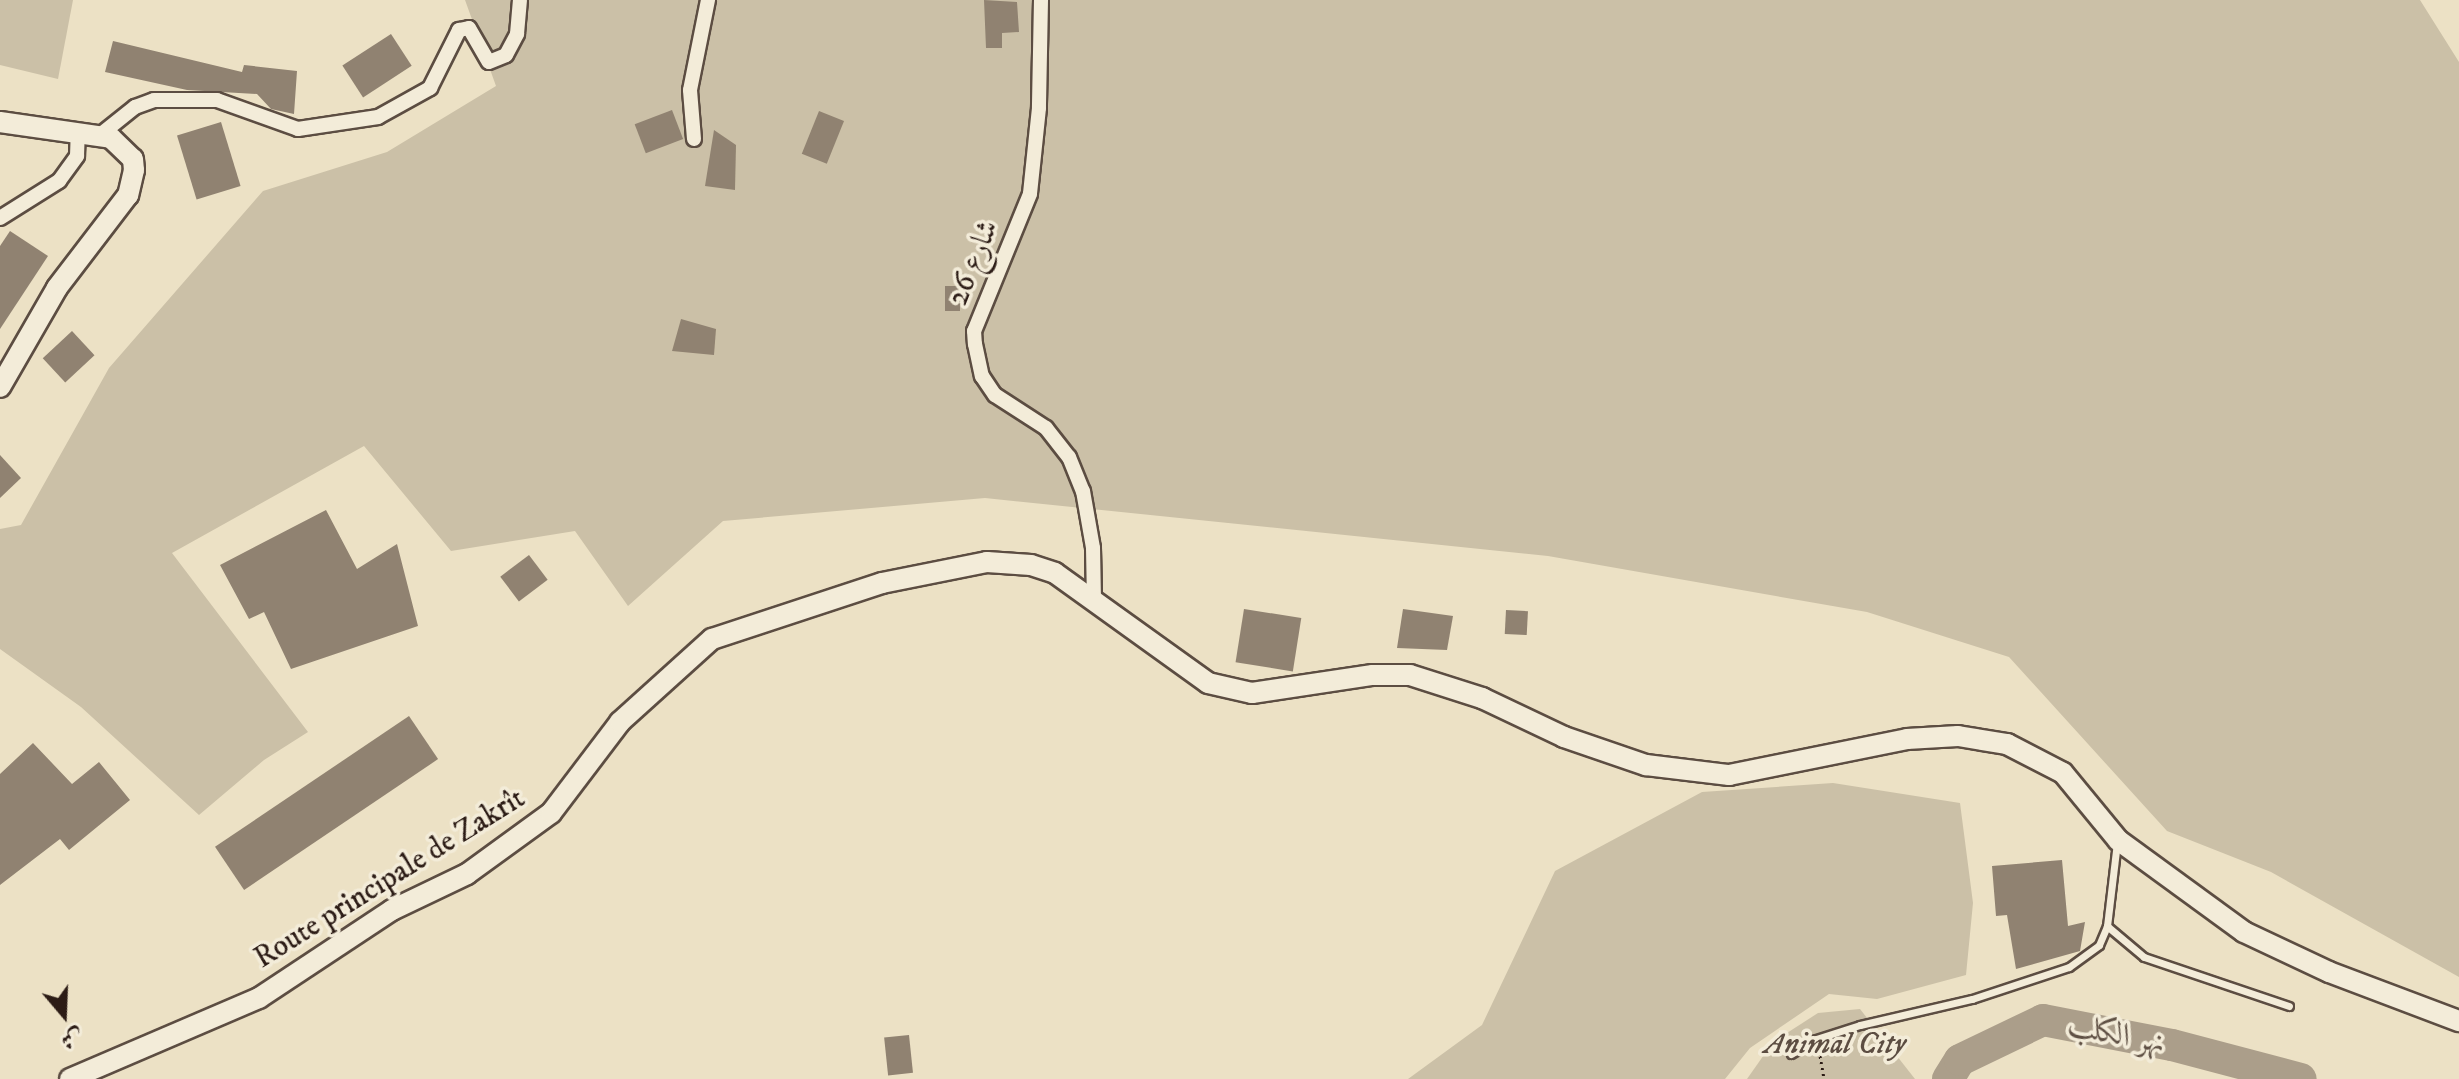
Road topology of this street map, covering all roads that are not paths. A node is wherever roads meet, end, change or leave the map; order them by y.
1 (520, 0) edge
2 (708, 0) edge
3 (1041, 0) edge
4 (0, 122) edge
5 (78, 131) junction
6 (100, 135) junction
7 (694, 139) dead end
8 (0, 218) edge
9 (0, 387) edge
10 (1094, 599) junction
11 (2118, 840) junction
12 (2107, 926) junction
13 (2289, 1006) dead end
14 (2459, 1021) edge
15 (1791, 1054) dead end
16 (70, 1079) edge

1 - 6 street
2 - 7 street
3 - 10 street, شارع 26
4 - 5 street
5 - 6 street
5 - 8 street
6 - 9 street
10 - 11 street, Route principale de Zakrît
10 - 16 street, Route principale de Zakrît
11 - 12 lane
11 - 14 street
12 - 13 lane
12 - 15 lane

